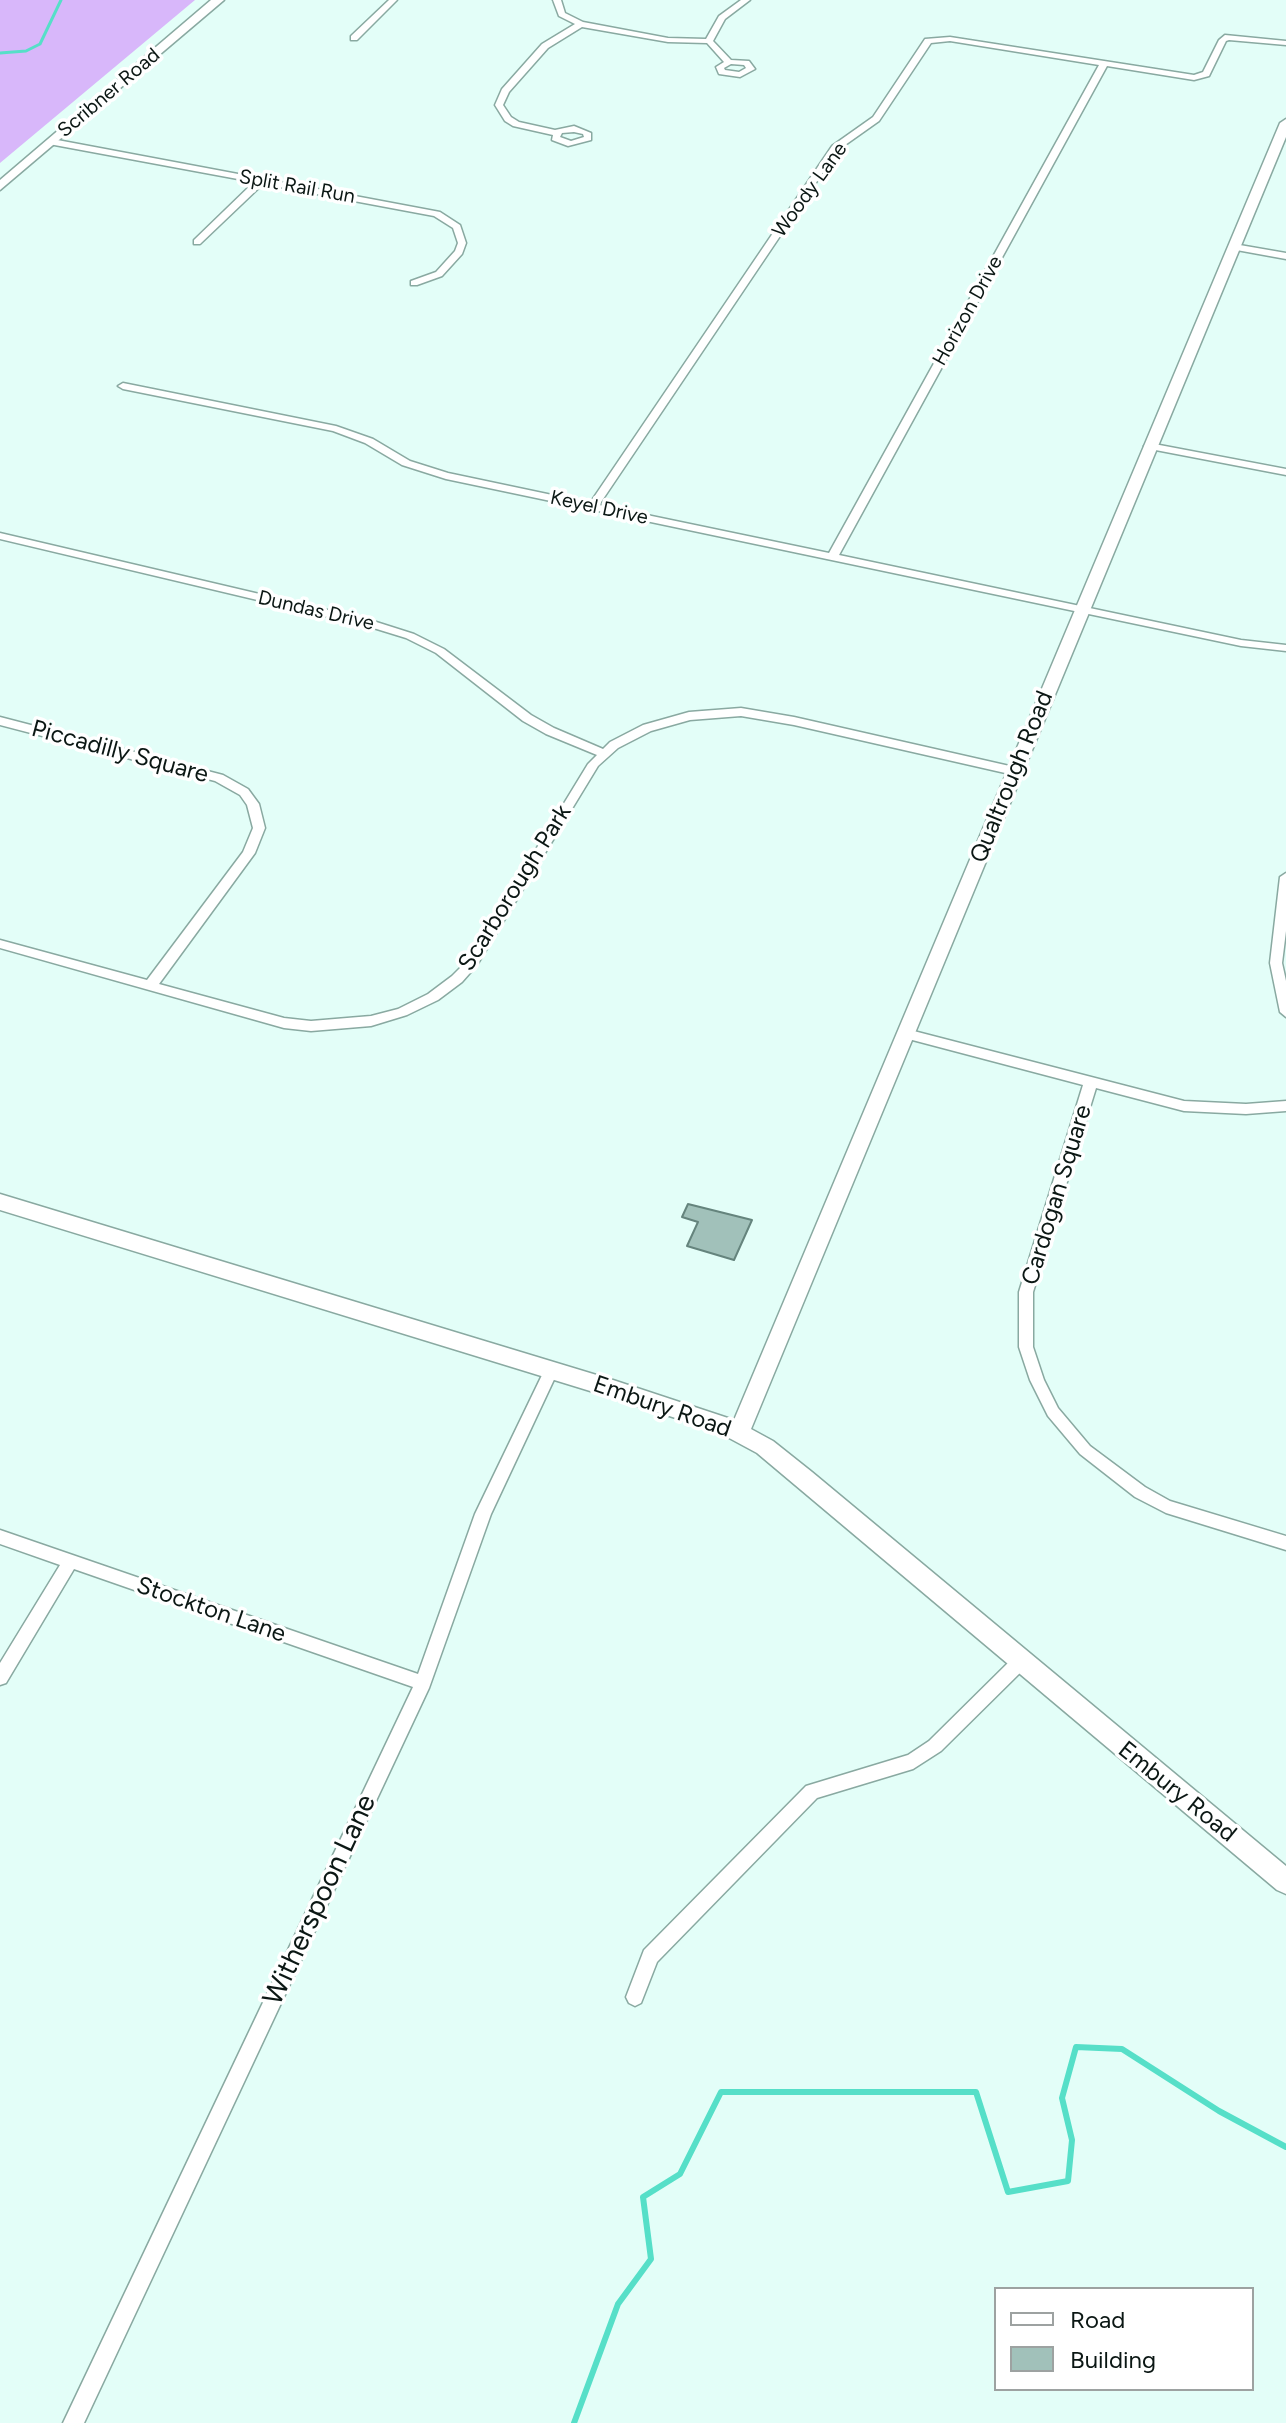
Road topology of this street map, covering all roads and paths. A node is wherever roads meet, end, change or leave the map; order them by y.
1 (218, 0) edge
2 (393, 0) edge
3 (557, 0) edge
4 (746, 0) edge
5 (581, 24) junction
6 (354, 38) dead end
7 (709, 41) junction
8 (1286, 43) edge
9 (729, 62) dead end
10 (1104, 64) junction
11 (1286, 123) edge
12 (556, 133) dead end
13 (52, 142) junction
14 (261, 181) junction
15 (0, 186) edge
16 (197, 242) dead end
17 (1234, 247) junction
18 (1286, 256) edge
19 (414, 283) dead end
20 (123, 386) dead end
21 (1149, 446) junction
22 (1286, 472) edge
23 (592, 507) junction
24 (0, 536) edge
25 (832, 558) junction
26 (1082, 609) junction
27 (1286, 648) edge
28 (0, 721) edge
29 (603, 753) junction
30 (1014, 771) junction
31 (1286, 877) edge
32 (0, 944) edge
33 (150, 986) junction
34 (1286, 1012) edge
35 (906, 1034) junction
36 (1091, 1082) junction
37 (1286, 1106) edge
38 (0, 1202) edge
39 (551, 1371) junction
40 (739, 1433) junction
41 (0, 1537) edge
42 (1286, 1543) edge
43 (70, 1562) junction
44 (1020, 1662) junction
45 (0, 1678) edge
46 (423, 1683) junction
47 (1286, 1882) edge
48 (635, 1997) dead end
49 (73, 2423) edge

1 - 13 street, Scribner Road
2 - 6 street
3 - 5 street
4 - 7 street
5 - 7 street
5 - 12 street
7 - 9 street
8 - 10 street, Woody Lane
10 - 23 street, Woody Lane
10 - 25 street, Horizon Drive
11 - 17 street, Qualtrough Road
13 - 14 street, Split Rail Run
13 - 15 street, Scribner Road
14 - 16 street
14 - 19 street, Split Rail Run
17 - 18 street
17 - 21 street, Qualtrough Road
20 - 23 street, Keyel Drive
21 - 22 street
21 - 26 street, Qualtrough Road
23 - 25 street, Keyel Drive
24 - 29 street, Dundas Drive
25 - 26 street, Keyel Drive
26 - 27 street, Keyel Drive
26 - 30 street, Qualtrough Road
28 - 33 street, Piccadilly Square
29 - 30 street, Scarborough Park
29 - 33 street, Scarborough Park
30 - 35 street, Qualtrough Road
31 - 34 street
32 - 33 street, Scarborough Park
35 - 36 street
35 - 40 street, Qualtrough Road
36 - 37 street
36 - 42 street, Cardogan Square
38 - 39 street, Embury Road
39 - 40 street, Embury Road
39 - 46 street, Witherspoon Lane
40 - 44 street, Embury Road
41 - 43 street, Stockton Lane
43 - 45 street
43 - 46 street, Stockton Lane
44 - 47 street, Embury Road
44 - 48 street
46 - 49 street, Witherspoon Lane

